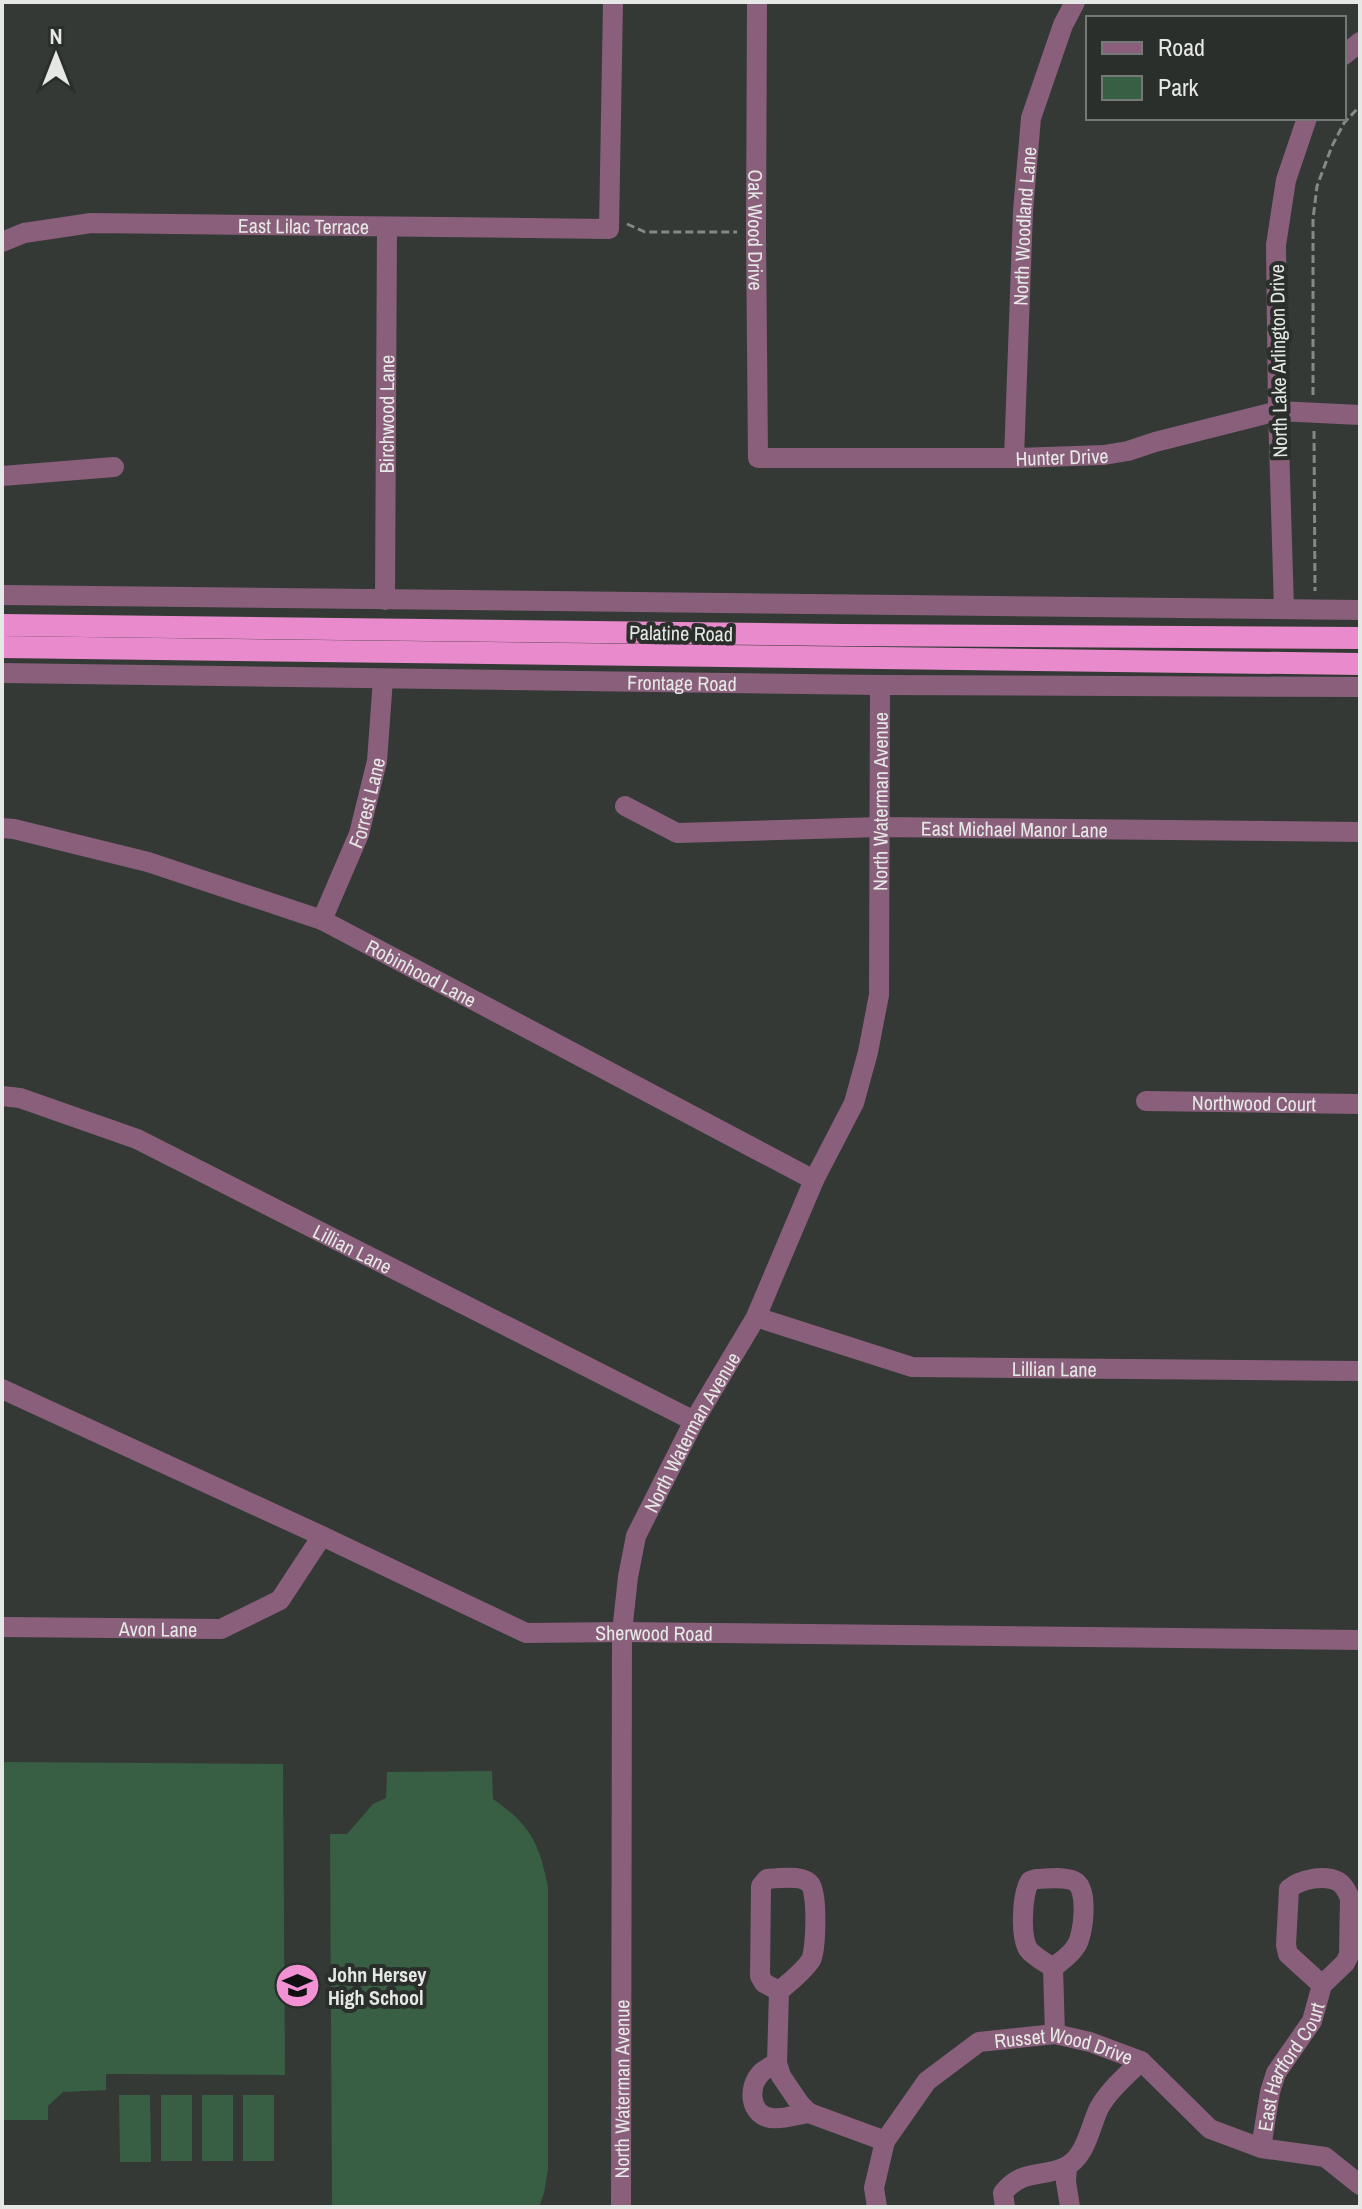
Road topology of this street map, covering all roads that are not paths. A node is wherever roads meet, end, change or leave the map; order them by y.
1 (613, 2) edge
2 (757, 2) edge
3 (1075, 2) edge
4 (1306, 120) edge
5 (387, 227) junction
6 (2, 242) edge
7 (1278, 411) junction
8 (1360, 415) edge
9 (758, 458) joint
10 (1014, 458) junction
11 (114, 467) dead end
12 (2, 476) edge
13 (2, 595) edge
14 (1284, 599) junction
15 (385, 600) junction
16 (1360, 610) edge
17 (2, 625) edge
18 (1360, 638) edge
19 (2, 647) edge
20 (1360, 664) edge
21 (2, 673) edge
22 (383, 679) junction
23 (880, 685) junction
24 (1360, 687) edge
25 (625, 806) dead end
26 (880, 827) junction
27 (2, 828) edge
28 (1360, 832) edge
29 (322, 920) junction
30 (2, 1096) edge
31 (1146, 1101) dead end
32 (1360, 1104) edge
33 (814, 1180) junction
34 (756, 1317) junction
35 (1360, 1371) edge
36 (2, 1389) edge
37 (694, 1421) junction
38 (322, 1536) junction
39 (2, 1627) edge
40 (622, 1632) junction
41 (1360, 1640) edge
42 (1053, 1968) dead end
43 (1322, 1985) junction
44 (779, 1991) junction
45 (1055, 2034) junction
46 (1141, 2061) junction
47 (777, 2063) junction
48 (809, 2113) junction
49 (885, 2141) junction
50 (1261, 2148) junction
51 (1067, 2166) junction
52 (1360, 2185) edge
53 (621, 2207) edge
54 (877, 2207) edge
55 (1005, 2207) edge
56 (1070, 2207) edge

1 - 5 street, East Lilac Terrace
2 - 9 street, Oak Wood Drive
3 - 10 street, North Woodland Lane
4 - 7 street, North Lake Arlington Drive
5 - 6 street, East Lilac Terrace
5 - 15 street, Birchwood Lane
7 - 8 street, Hunter Drive
7 - 10 street, Hunter Drive
7 - 14 street, North Lake Arlington Drive
9 - 10 street, Hunter Drive
11 - 12 street
13 - 15 street
14 - 15 street
14 - 16 street
17 - 18 highway, Palatine Road
19 - 20 highway, Palatine Road
21 - 22 street, Frontage Road
22 - 23 street, Frontage Road
22 - 29 street, Forrest Lane
23 - 24 street, Frontage Road
23 - 26 street, North Waterman Avenue
25 - 26 street, East Michael Manor Lane
26 - 28 street, East Michael Manor Lane
26 - 33 street, North Waterman Avenue
27 - 29 street, Robinhood Lane
29 - 33 street, Robinhood Lane
30 - 37 street, Lillian Lane
31 - 32 street, Northwood Court
33 - 34 street, North Waterman Avenue
34 - 35 street, Lillian Lane
34 - 37 street, North Waterman Avenue
36 - 38 street, Sherwood Road
37 - 40 street, North Waterman Avenue
38 - 39 street, Avon Lane
38 - 40 street, Sherwood Road
40 - 41 street, Sherwood Road
40 - 53 street, North Waterman Avenue
42 - 45 street
43 - 43 street, East Hartford Court
43 - 50 street, East Hartford Court
44 - 44 street
44 - 47 street
45 - 46 street, Russet Wood Drive
45 - 49 street, Russet Wood Drive
46 - 50 street, Russet Wood Drive
46 - 51 street
47 - 48 street
47 - 48 street
48 - 49 street
49 - 54 street, Russet Wood Drive
50 - 52 street, Russet Wood Drive
51 - 55 street
51 - 56 street

